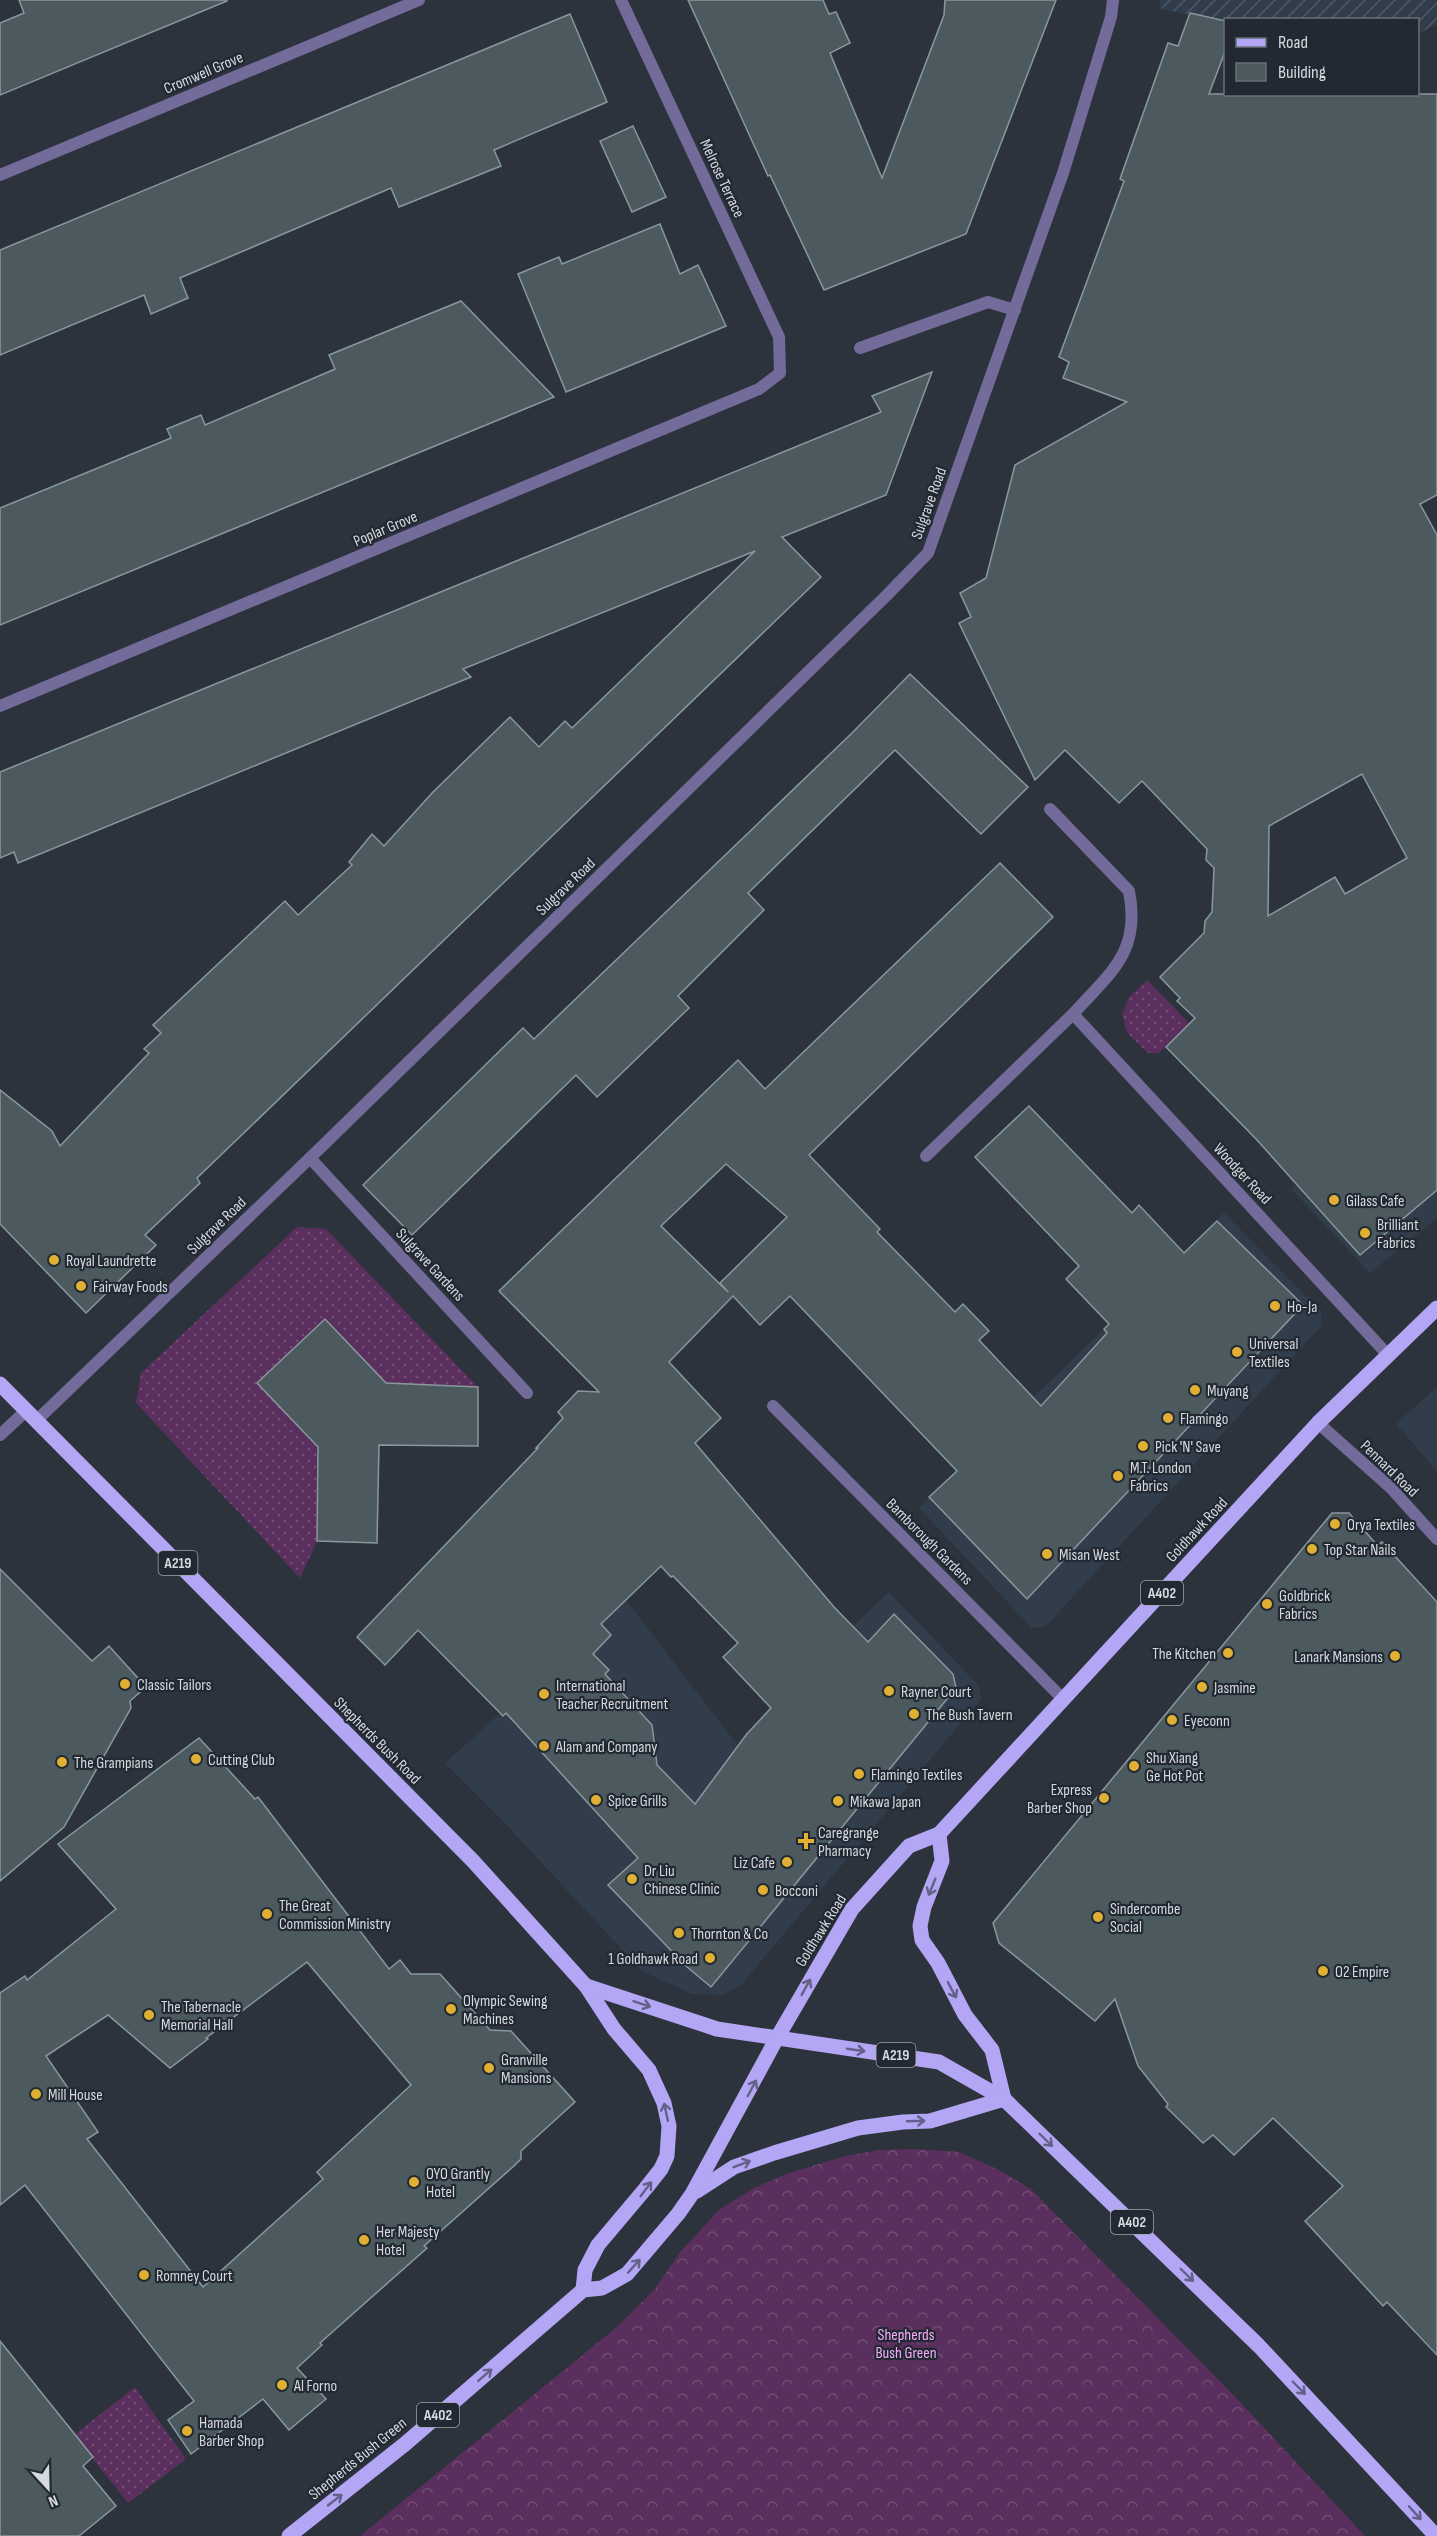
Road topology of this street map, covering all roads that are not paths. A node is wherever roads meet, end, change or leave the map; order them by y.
1 (419, 0) edge
2 (621, 0) edge
3 (1113, 0) edge
4 (0, 175) edge
5 (1015, 310) junction
6 (860, 348) dead end
7 (780, 373) joint
8 (0, 706) edge
9 (1050, 809) dead end
10 (1073, 1014) junction
11 (926, 1156) dead end
12 (310, 1158) junction
13 (1437, 1308) edge
14 (1388, 1355) junction
15 (0, 1383) edge
16 (527, 1393) dead end
17 (773, 1406) dead end
18 (32, 1415) junction
19 (1318, 1423) junction
20 (0, 1435) edge
21 (1437, 1539) edge
22 (1064, 1700) junction
23 (939, 1834) junction
24 (586, 1986) junction
25 (777, 2038) junction
26 (1004, 2099) junction
27 (692, 2194) junction
28 (583, 2290) junction
29 (290, 2536) edge
30 (1436, 2536) edge

1 - 4 street, Cromwell Grove
2 - 7 street, Melrose Terrace
3 - 5 street, Sulgrave Road
5 - 6 street
5 - 12 street, Sulgrave Road
7 - 8 street, Poplar Grove
9 - 10 street
10 - 11 street
10 - 14 street, Woodger Road
12 - 16 street, Sulgrave Gardens
12 - 18 street, Sulgrave Road
13 - 14 main road, Goldhawk Road / A402
14 - 19 main road, Goldhawk Road / A402
15 - 18 main road, Shepherds Bush Road / A219
17 - 22 street, Bamborough Gardens
18 - 20 street, Sulgrave Road
18 - 24 main road, Shepherds Bush Road / A219
19 - 21 street, Pennard Road
19 - 22 main road, Goldhawk Road / A402
22 - 23 main road, Goldhawk Road / A402
25 -> 23 main road, Goldhawk Road / A402
23 -> 26 main road
24 -> 25 main road, Shepherds Bush Road / A219
28 -> 24 main road, A219
25 -> 26 main road, A219
27 -> 25 main road, Shepherds Bush Green / A402
27 -> 26 main road, Shepherds Bush Green / A402
26 -> 30 main road, A402
28 -> 27 main road, Shepherds Bush Green / A402
29 -> 28 main road, Shepherds Bush Green / A402

